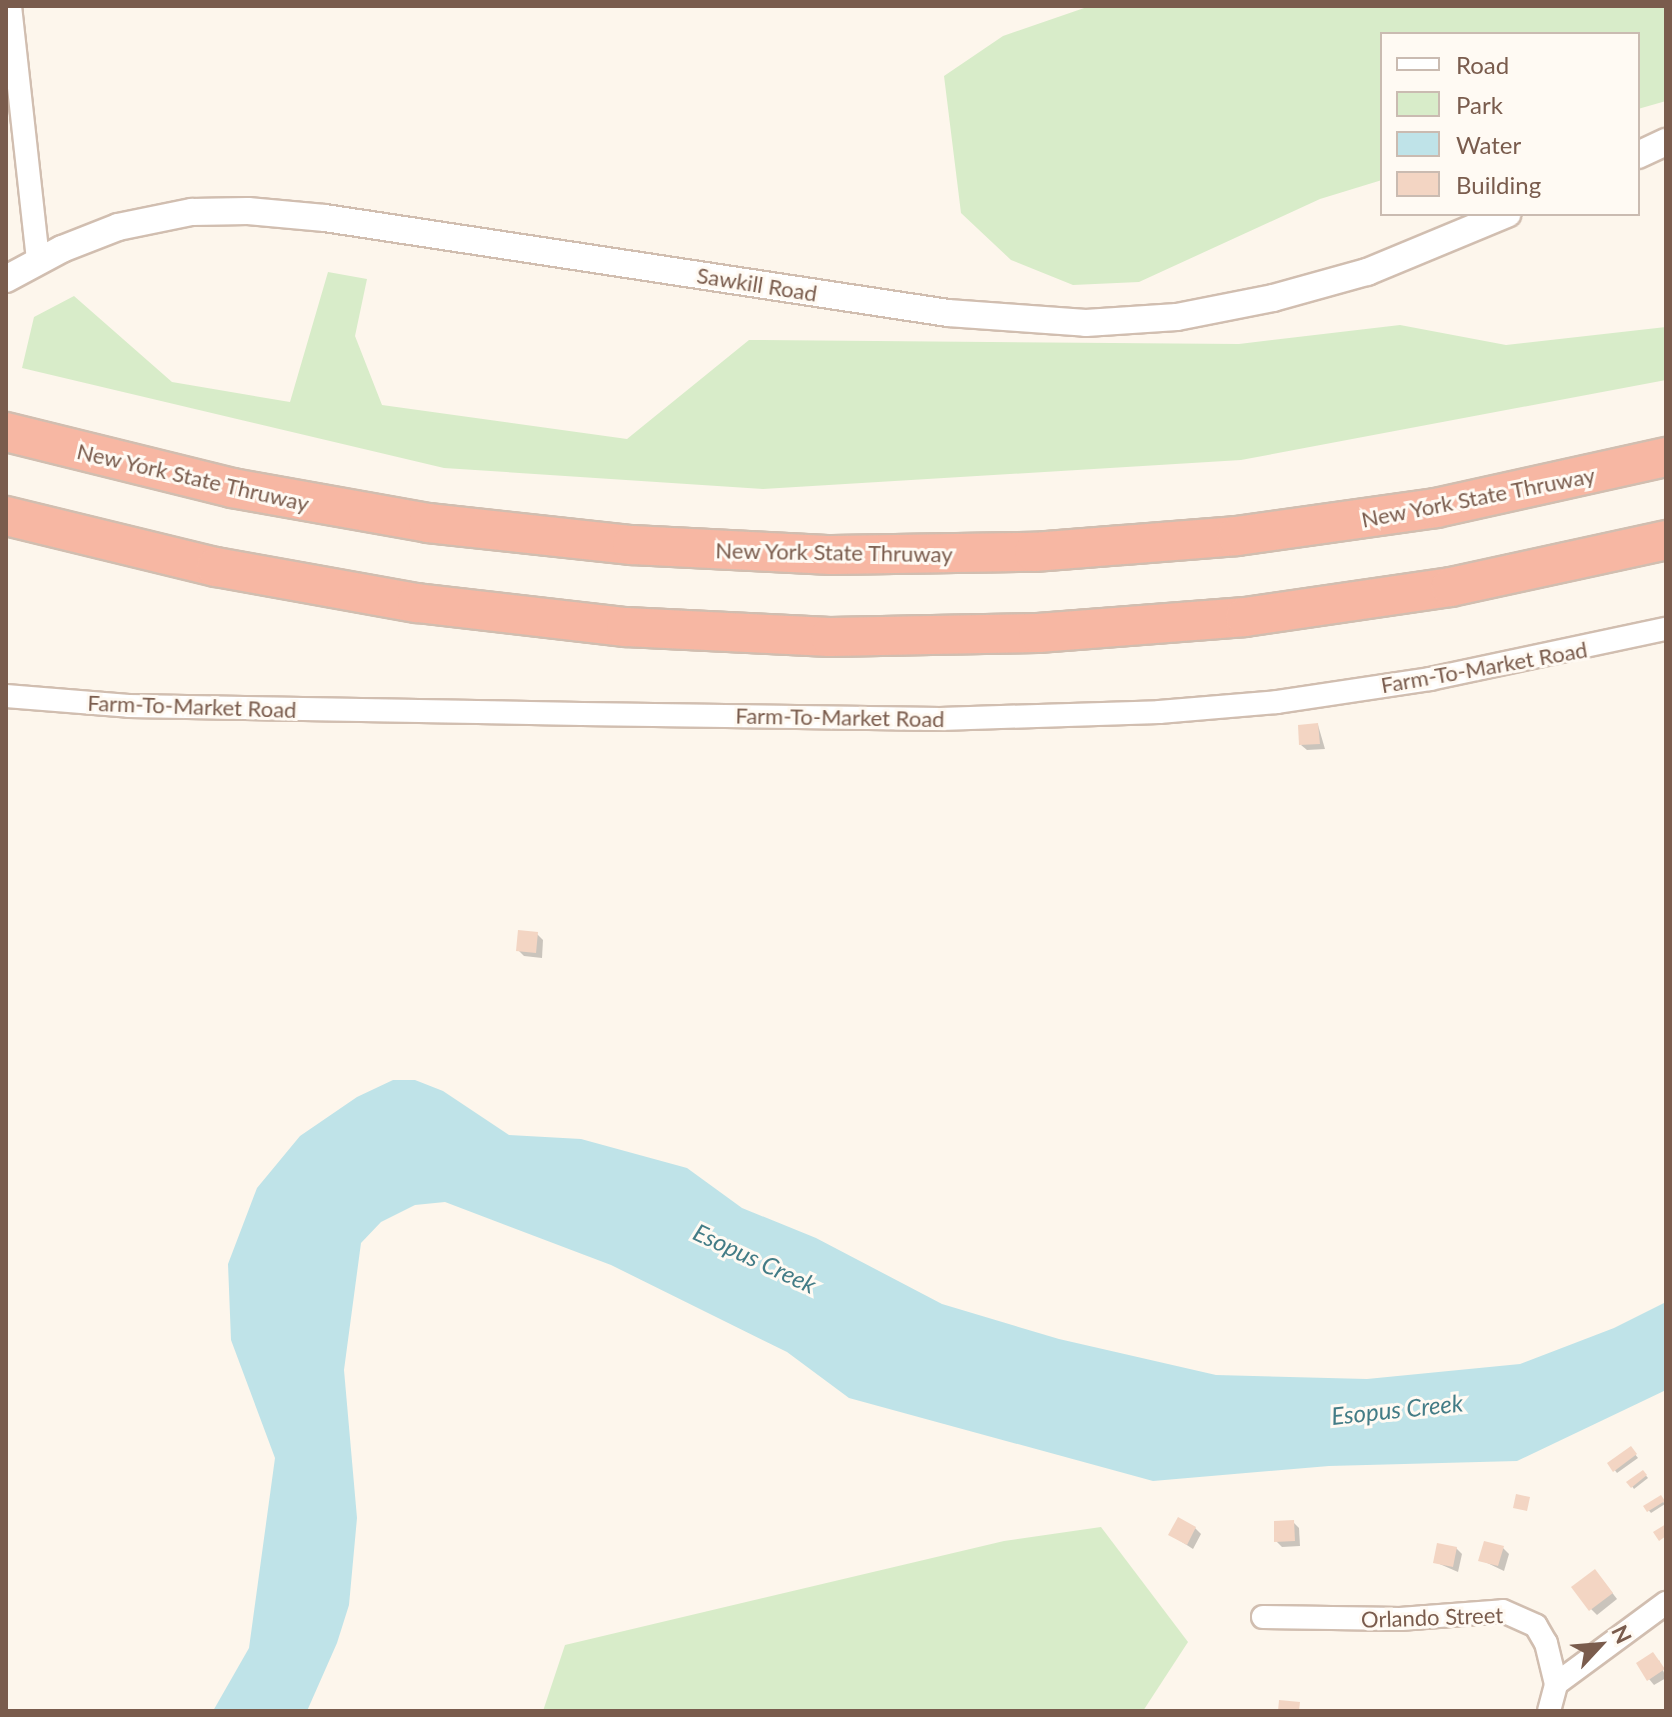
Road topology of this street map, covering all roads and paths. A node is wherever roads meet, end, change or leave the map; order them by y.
1 (10, 19) edge
2 (1666, 142) edge
3 (1640, 154) edge
4 (1502, 216) edge
5 (38, 260) junction
6 (6, 279) edge
7 (6, 432) edge
8 (1666, 457) edge
9 (6, 516) edge
10 (1666, 540) edge
11 (1666, 629) edge
12 (6, 696) edge
13 (1666, 1603) edge
14 (1263, 1617) dead end
15 (1556, 1684) junction
16 (1549, 1711) edge

1 - 5 street
2 - 3 street
4 - 5 street, Sawkill Road
5 - 6 street, Sawkill Road
7 - 8 highway, New York State Thruway
9 - 10 highway
11 - 12 street, Farm-To-Market Road
13 - 15 street
14 - 15 street, Orlando Street
15 - 16 street

